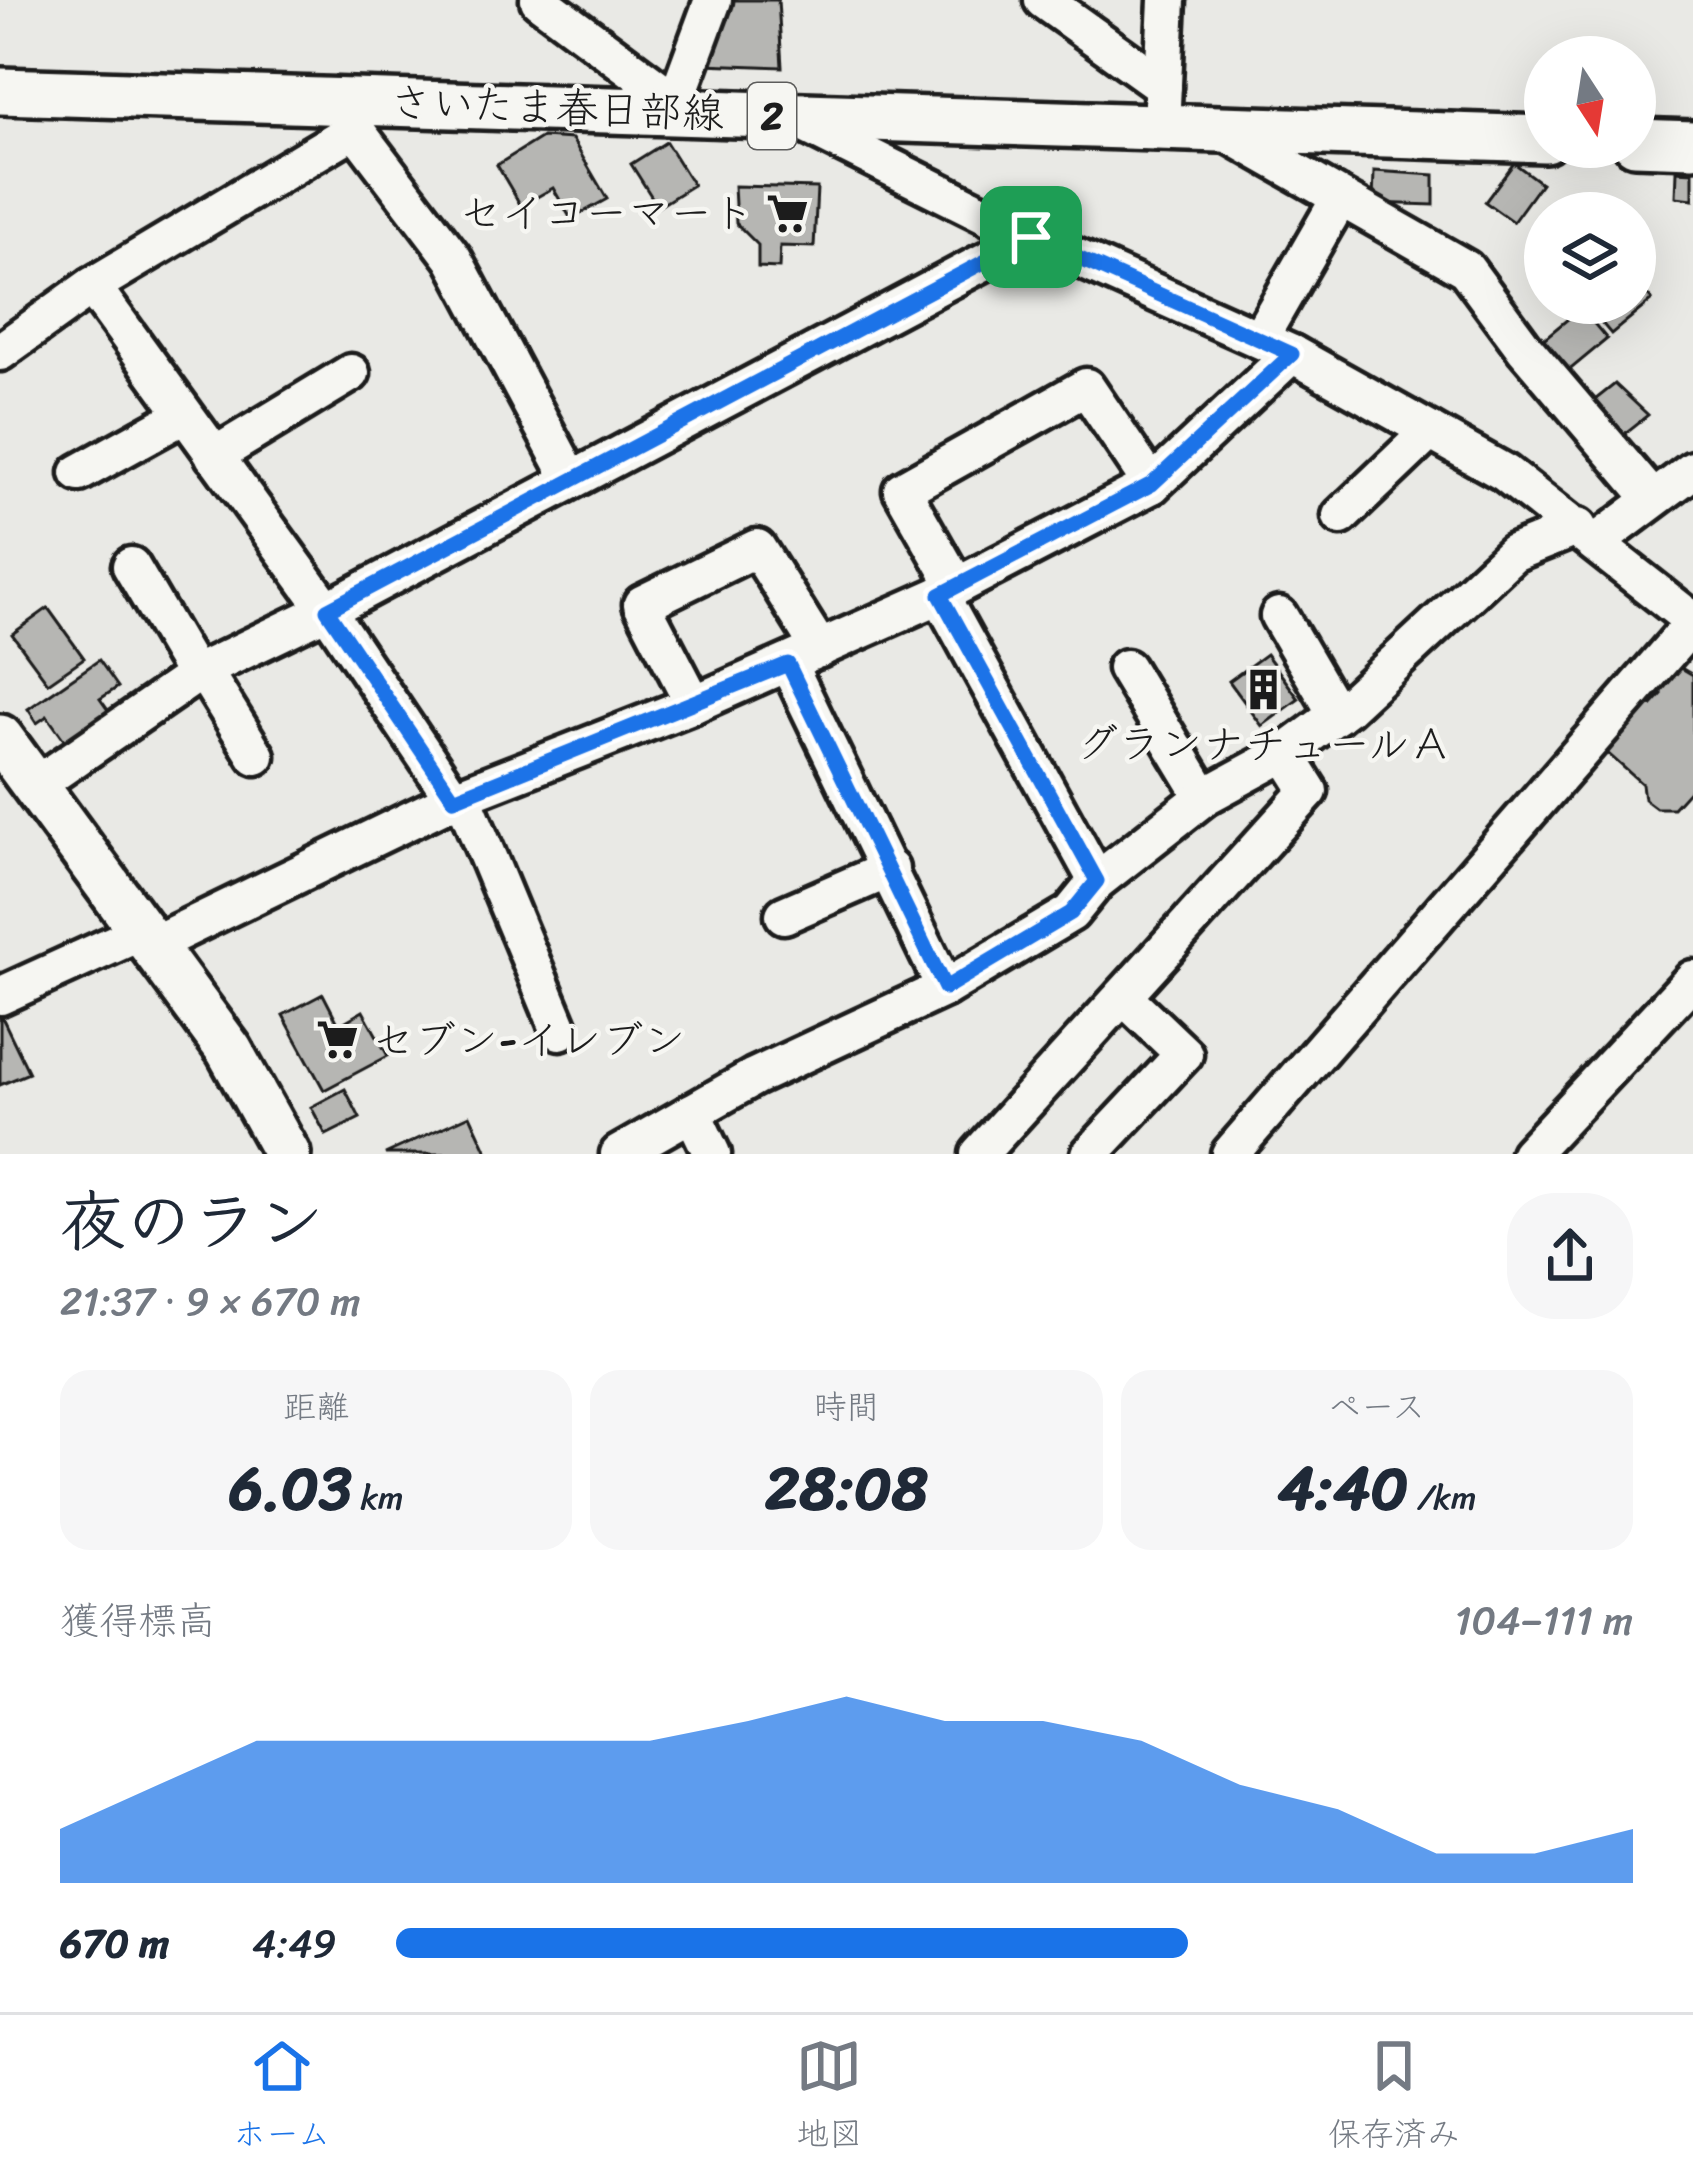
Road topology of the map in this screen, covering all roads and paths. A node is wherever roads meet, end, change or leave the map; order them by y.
1 (712, 0) edge
2 (1043, 0) edge
3 (1166, 0) edge
4 (542, 1) edge
5 (0, 91) edge
6 (684, 106) junction
7 (1162, 106) junction
8 (356, 115) junction
9 (789, 116) junction
10 (1218, 128) junction
11 (1524, 138) edge
12 (1656, 142) edge
13 (1693, 143) edge
14 (1340, 198) junction
15 (1031, 237) junction
16 (92, 286) junction
17 (1275, 347) junction
18 (0, 352) edge
19 (351, 373) dead end
20 (184, 415) junction
21 (1430, 431) junction
22 (214, 456) junction
23 (1693, 470) edge
24 (79, 473) dead end
25 (570, 477) junction
26 (1152, 484) junction
27 (1652, 498) junction
28 (1341, 516) dead end
29 (1588, 534) junction
30 (131, 566) dead end
31 (948, 590) junction
32 (327, 610) junction
33 (1279, 616) dead end
34 (1693, 622) edge
35 (804, 657) junction
36 (1126, 668) dead end
37 (199, 672) junction
38 (694, 704) junction
39 (1337, 715) junction
40 (0, 738) edge
41 (1285, 753) junction
42 (256, 756) dead end
43 (35, 786) junction
44 (458, 797) junction
45 (1204, 797) junction
46 (890, 869) junction
47 (1097, 881) junction
48 (784, 915) dead end
49 (150, 937) junction
50 (1693, 979) edge
51 (945, 988) junction
52 (0, 995) edge
53 (1123, 996) junction
54 (560, 1031) dead end
55 (692, 1112) junction
56 (287, 1154) edge
57 (620, 1154) edge
58 (712, 1154) edge
59 (979, 1154) edge
60 (1090, 1154) edge
61 (1230, 1154) edge
62 (1529, 1154) edge

1 - 6 street
2 - 7 street
3 - 7 street
4 - 6 street
5 - 8 main road, さいたま春日部線 / 2
6 - 8 main road, さいたま春日部線 / 2
6 - 9 main road, さいたま春日部線 / 2
7 - 9 main road, さいたま春日部線 / 2
7 - 10 main road, さいたま春日部線 / 2
8 - 16 street
8 - 25 street
9 - 15 street
10 - 11 main road, さいたま春日部線 / 2
10 - 14 street
12 - 13 main road
14 - 17 street
14 - 27 street
15 - 17 street
15 - 25 street
16 - 18 street
16 - 20 street
17 - 21 street
17 - 26 street
19 - 22 street
20 - 22 street
20 - 24 street
21 - 28 street
21 - 29 street
22 - 32 street
23 - 27 street
25 - 32 street
26 - 31 street
26 - 31 street
27 - 29 street
29 - 34 street
29 - 39 street
30 - 37 street
31 - 35 street
31 - 47 street
32 - 37 street
32 - 44 street
33 - 39 street
34 - 61 street
35 - 38 street
35 - 38 street
35 - 46 street
36 - 45 street
37 - 42 street
37 - 43 street
38 - 44 street
39 - 41 street
40 - 43 main road
41 - 45 street
41 - 53 street
43 - 49 main road
44 - 49 street
44 - 54 street
45 - 47 street
46 - 48 street
46 - 51 street
47 - 51 street
49 - 52 street
49 - 56 main road
50 - 62 street
51 - 55 street
53 - 59 street
53 - 60 street
55 - 57 street
55 - 58 street

